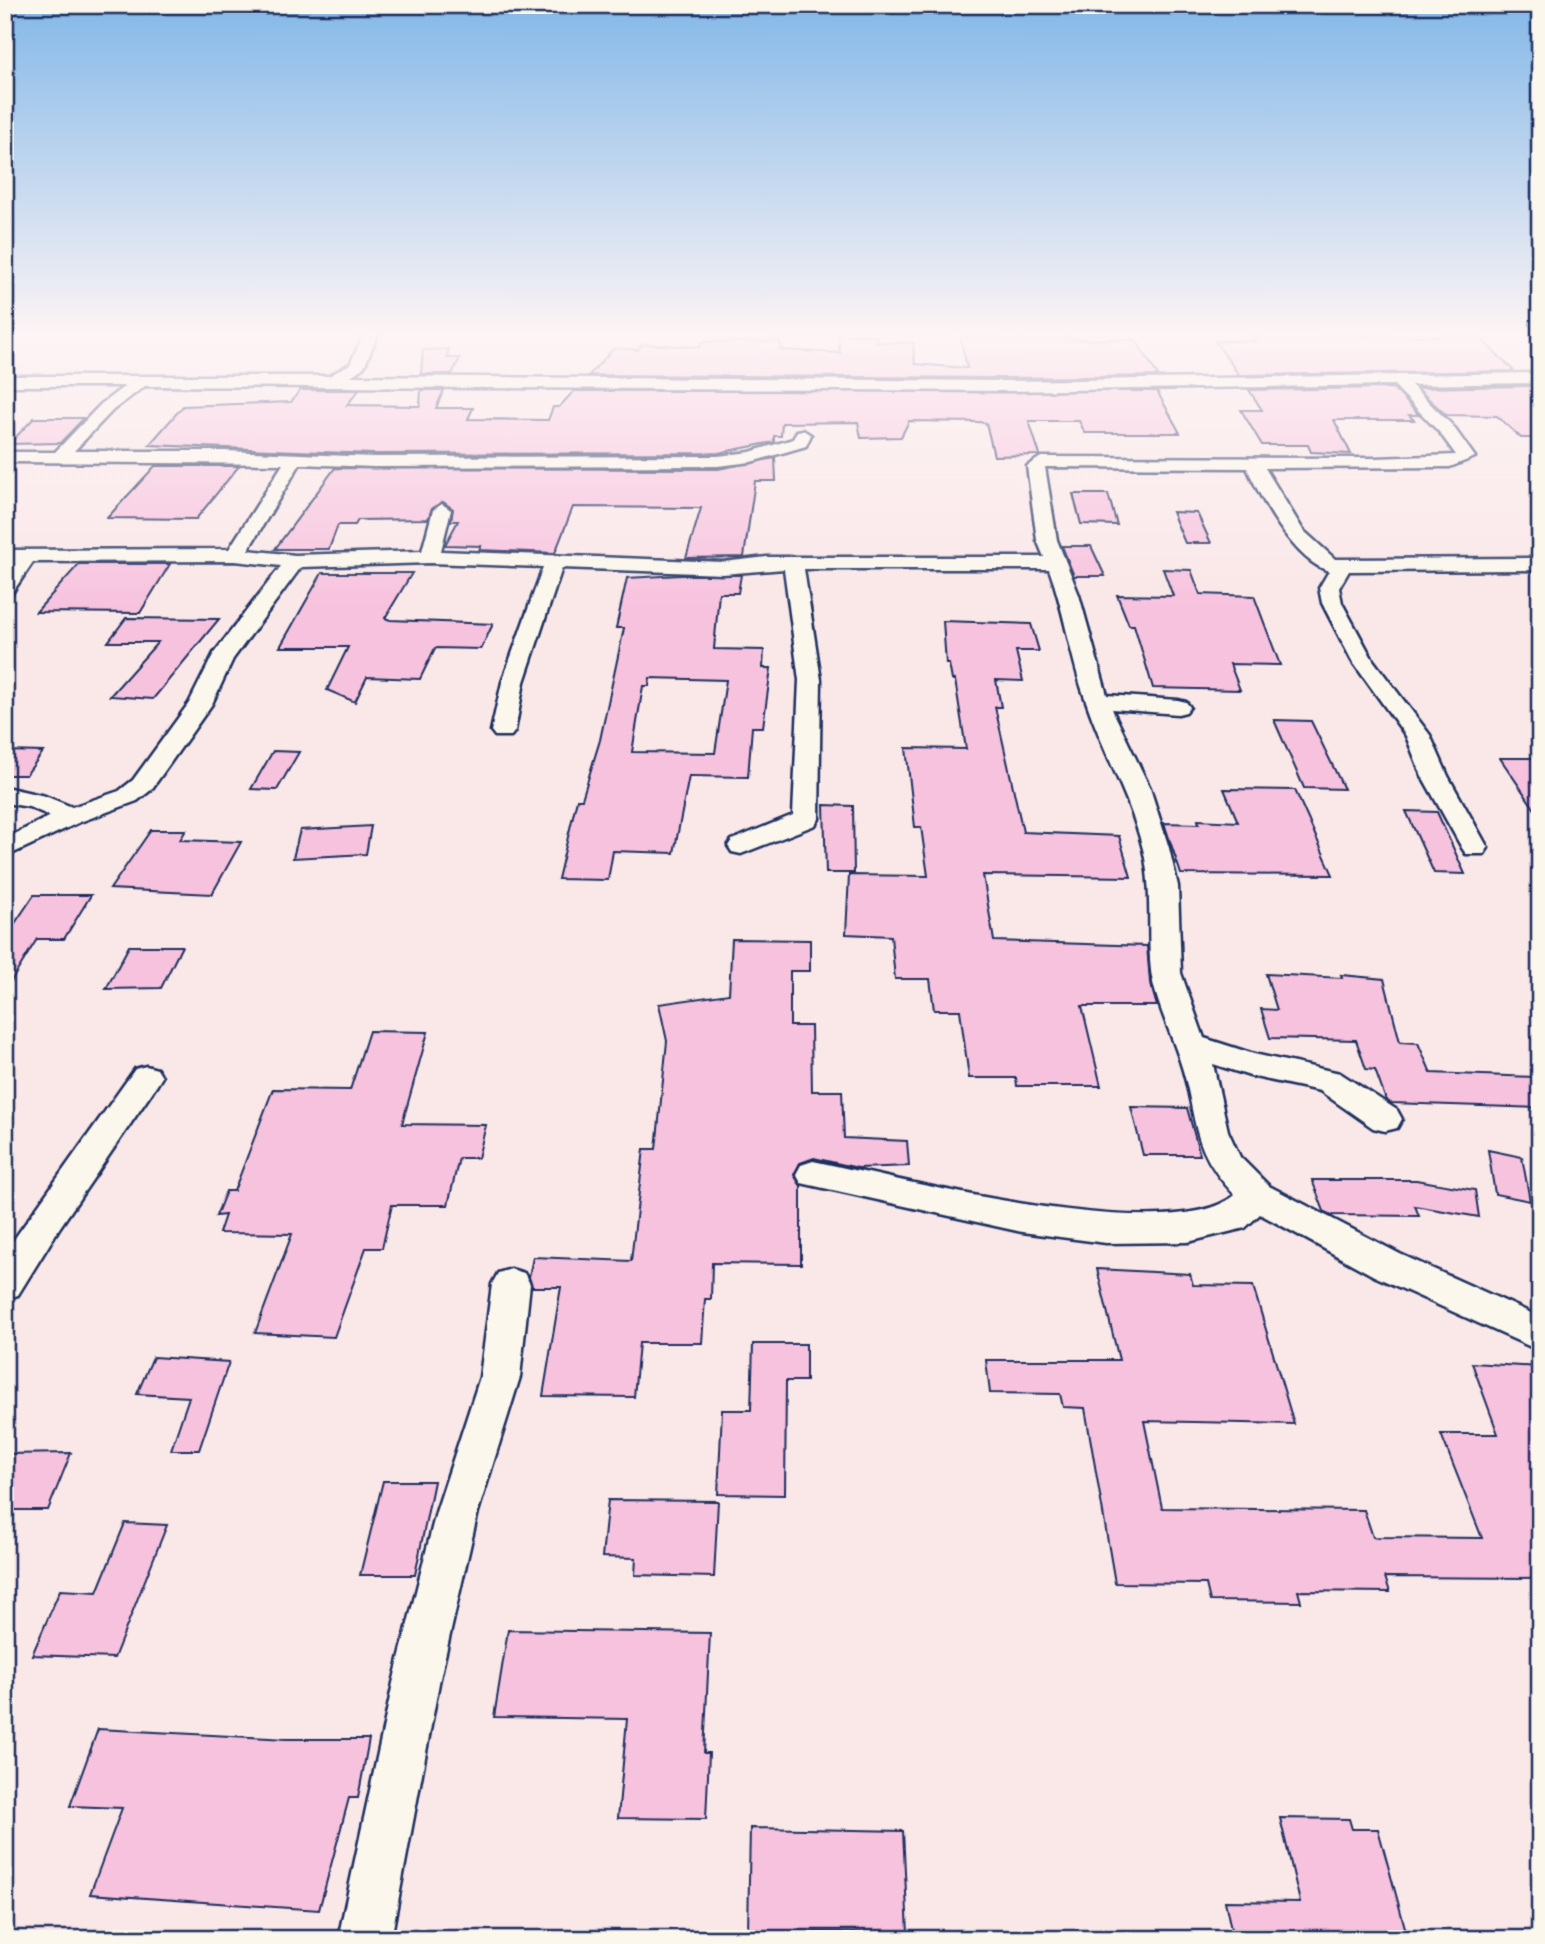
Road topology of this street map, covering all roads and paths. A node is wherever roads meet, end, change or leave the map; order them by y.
1 (90, 425) edge
2 (1442, 425) edge
3 (803, 435) dead end
4 (60, 456) junction
5 (5, 457) edge
6 (294, 460) junction
7 (1254, 463) junction
8 (443, 510) dead end
9 (235, 555) junction
10 (5, 556) edge
11 (27, 556) junction
12 (430, 557) junction
13 (555, 560) junction
14 (295, 561) junction
15 (1056, 563) junction
16 (793, 564) junction
17 (1343, 564) junction
18 (1540, 564) edge
19 (5, 589) edge
20 (1097, 701) junction
21 (1178, 707) dead end
22 (503, 731) dead end
23 (5, 795) edge
24 (71, 816) junction
25 (741, 846) dead end
26 (1475, 848) dead end
27 (5, 849) edge
28 (1189, 1044) junction
29 (146, 1077) dead end
30 (1385, 1119) dead end
31 (813, 1174) dead end
32 (1257, 1196) junction
33 (5, 1284) edge
34 (511, 1284) dead end
35 (1540, 1335) edge
36 (363, 1939) edge

1 - 4 street
2 - 7 street
3 - 6 street
4 - 5 street
4 - 6 street
6 - 9 street
7 - 15 street
7 - 17 street
8 - 12 street
9 - 11 street
9 - 14 street
10 - 11 street
11 - 19 street
12 - 13 street
12 - 14 street
13 - 16 street
13 - 22 street
14 - 24 street
15 - 16 street
15 - 20 street
16 - 25 street
17 - 18 street
17 - 26 street
20 - 21 street
20 - 28 street
23 - 24 street
24 - 27 street
28 - 30 street
28 - 32 street
29 - 33 street
31 - 32 street
32 - 35 street
34 - 36 street

